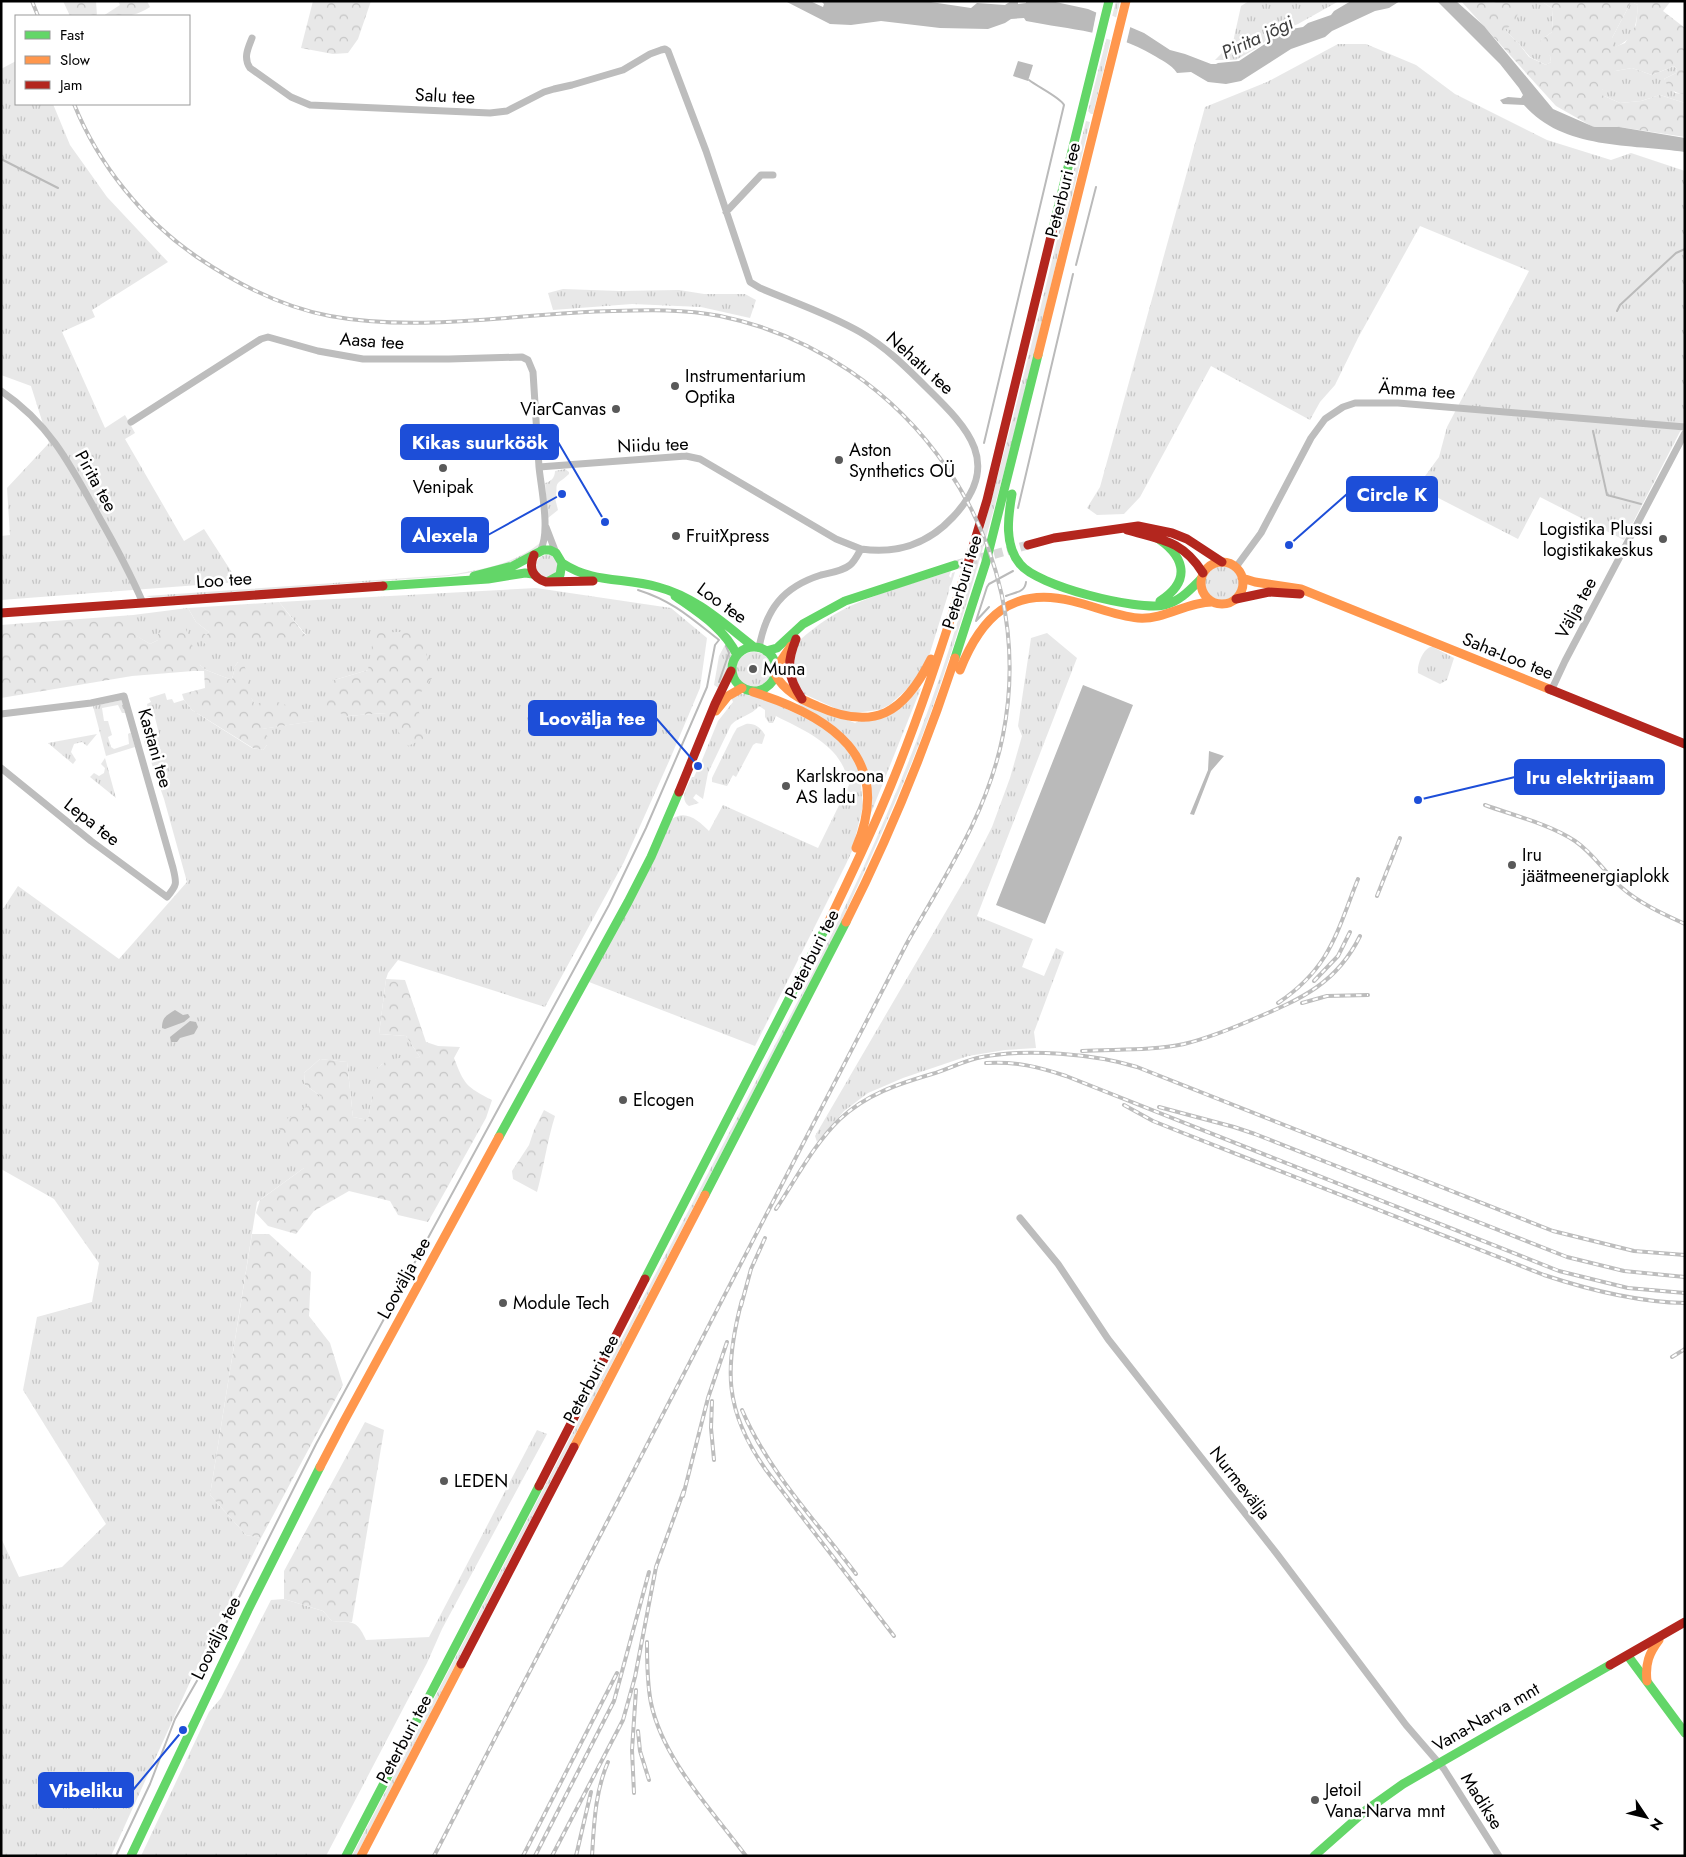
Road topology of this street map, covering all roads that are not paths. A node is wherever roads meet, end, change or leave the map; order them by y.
1 (1109, 2) edge
2 (1126, 4) edge
3 (252, 38) dead end
4 (668, 52) joint
5 (773, 175) dead end
6 (726, 212) junction
7 (1, 391) edge
8 (1023, 420) junction
9 (132, 422) dead end
10 (1685, 427) edge
11 (1685, 433) edge
12 (539, 467) junction
13 (544, 524) junction
14 (1122, 528) junction
15 (1154, 536) junction
16 (1028, 544) tunnel mouth
17 (861, 548) junction
18 (537, 553) junction
19 (556, 553) junction
20 (1222, 562) junction
21 (562, 563) junction
22 (955, 565) tunnel mouth
23 (1236, 568) junction
24 (533, 574) junction
25 (1202, 576) junction
26 (1242, 578) junction
27 (607, 580) junction
28 (450, 581) junction
29 (549, 581) junction
30 (668, 591) junction
31 (958, 598) junction
32 (1319, 598) junction
33 (1236, 599) junction
34 (143, 602) junction
35 (1212, 602) junction
36 (1142, 606) junction
37 (1, 613) edge
38 (815, 618) junction
39 (796, 640) junction
40 (760, 649) junction
41 (737, 655) junction
42 (732, 671) junction
43 (776, 671) junction
44 (742, 688) junction
45 (1551, 691) junction
46 (753, 692) junction
47 (802, 699) junction
48 (1, 714) edge
49 (710, 719) junction
50 (929, 732) junction
51 (1685, 744) edge
52 (1, 768) edge
53 (167, 897) joint
54 (821, 938) junction
55 (1020, 1218) dead end
56 (1685, 1622) edge
57 (1664, 1634) junction
58 (1628, 1656) junction
59 (1647, 1683) junction
60 (1685, 1734) edge
61 (1440, 1763) junction
62 (131, 1856) edge
63 (346, 1856) edge
64 (361, 1856) edge
65 (1314, 1856) edge
66 (1500, 1856) edge

1 - 31 main road, Peterburi tee
2 - 8 main road, Peterburi tee
3 - 4 street, Salu tee
4 - 6 street, Nehatu tee
5 - 6 street
6 - 17 street, Nehatu tee
7 - 34 street, Pirita tee
8 - 36 main road
8 - 50 main road, Peterburi tee
9 - 12 street, Aasa tee
10 - 23 street, Ämma tee
11 - 45 street, Välja tee
12 - 13 street
12 - 17 street, Niidu tee
13 - 18 street
13 - 19 street
14 - 15 main road
14 - 16 main road
14 - 20 main road
15 - 25 main road
15 - 36 main road
17 - 40 street
18 - 19 main road
18 - 24 main road
18 - 28 main road, Loo tee
19 - 21 main road, Loo tee
20 - 23 main road
20 - 25 main road
21 - 27 main road, Loo tee
21 - 29 main road
22 - 38 main road
23 - 26 main road
24 - 28 main road, Loo tee
24 - 29 main road, Loo tee
25 - 35 main road
25 - 36 main road
26 - 32 main road, Saha-Loo tee
26 - 33 main road
27 - 29 main road, Loo tee
27 - 30 main road, Loo tee
28 - 34 main road, Loo tee
30 - 40 main road, Loo tee
30 - 41 main road, Loo tee
31 - 47 main road
31 - 54 main road, Peterburi tee
32 - 33 main road, Saha-Loo tee
32 - 45 main road, Saha-Loo tee
33 - 35 main road
34 - 37 main road, Loo tee
35 - 50 main road
38 - 39 main road
38 - 40 main road
39 - 43 main road
39 - 47 main road
40 - 41 main road
40 - 43 main road
41 - 42 main road
42 - 44 main road
42 - 49 main road, Loovälja tee
43 - 46 main road
43 - 47 main road
44 - 46 main road
44 - 49 main road, Loovälja tee
45 - 51 main road, Saha-Loo tee
46 - 54 main road
48 - 53 street, Kastani tee
49 - 62 main road, Loovälja tee
50 - 64 main road, Peterburi tee
52 - 53 street, Lepa tee
54 - 63 main road, Peterburi tee
55 - 61 street, Nurmevälja
56 - 57 main road, Vana-Narva mnt
57 - 58 main road, Vana-Narva mnt
57 - 59 main road
58 - 59 main road
58 - 61 main road, Vana-Narva mnt
59 - 60 main road
61 - 65 main road, Vana-Narva mnt
61 - 66 street, Madikse

